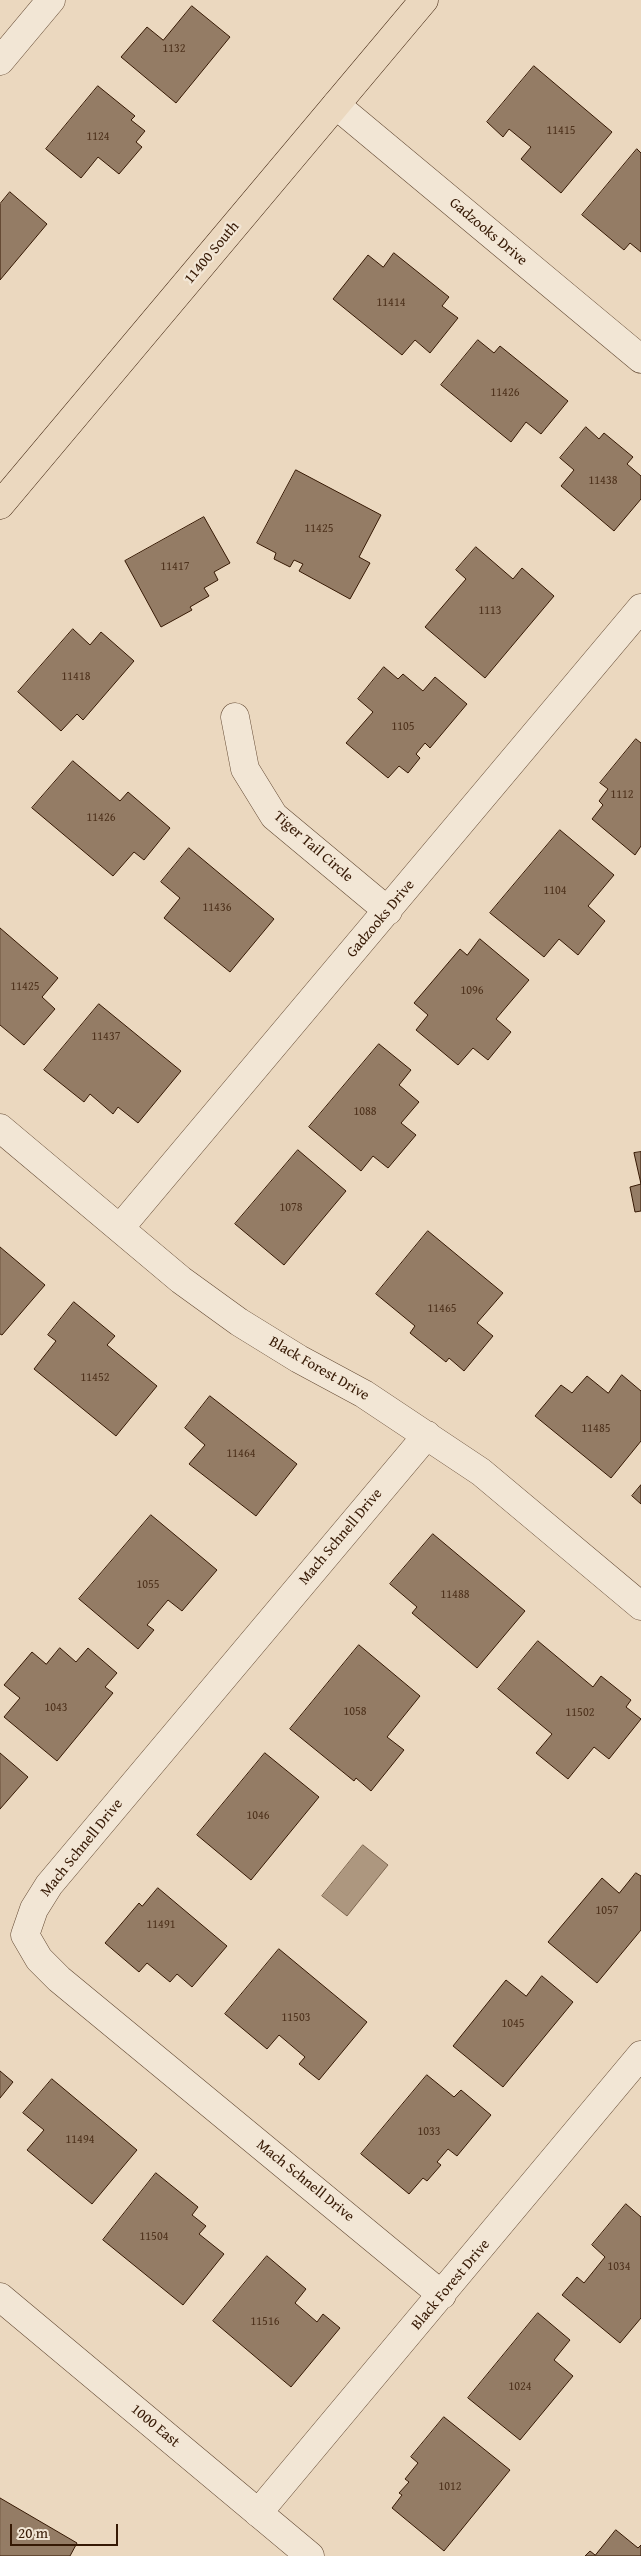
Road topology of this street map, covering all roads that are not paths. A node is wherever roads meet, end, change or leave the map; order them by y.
1 (51, 0) edge
2 (424, 0) edge
3 (4, 48) edge
4 (336, 105) junction
5 (641, 359) edge
6 (0, 505) edge
7 (641, 608) edge
8 (235, 718) dead end
9 (388, 911) junction
10 (0, 1128) edge
11 (120, 1228) junction
12 (427, 1434) junction
13 (641, 1606) edge
14 (641, 2055) edge
15 (442, 2295) junction
16 (0, 2297) edge
17 (258, 2513) junction
18 (310, 2556) edge

1 - 3 street
2 - 4 main road, 11400 South
4 - 5 street, Gadzooks Drive
4 - 6 main road, 11400 South
7 - 9 street, Gadzooks Drive
8 - 9 street, Tiger Tail Circle
9 - 11 street, Gadzooks Drive
10 - 11 street, Black Forest Drive
11 - 12 street, Black Forest Drive
12 - 13 street, Black Forest Drive
12 - 15 street, Mach Schnell Drive
14 - 15 street, Black Forest Drive
15 - 17 street, Black Forest Drive
16 - 17 street, 1000 East
17 - 18 street, 1000 East

